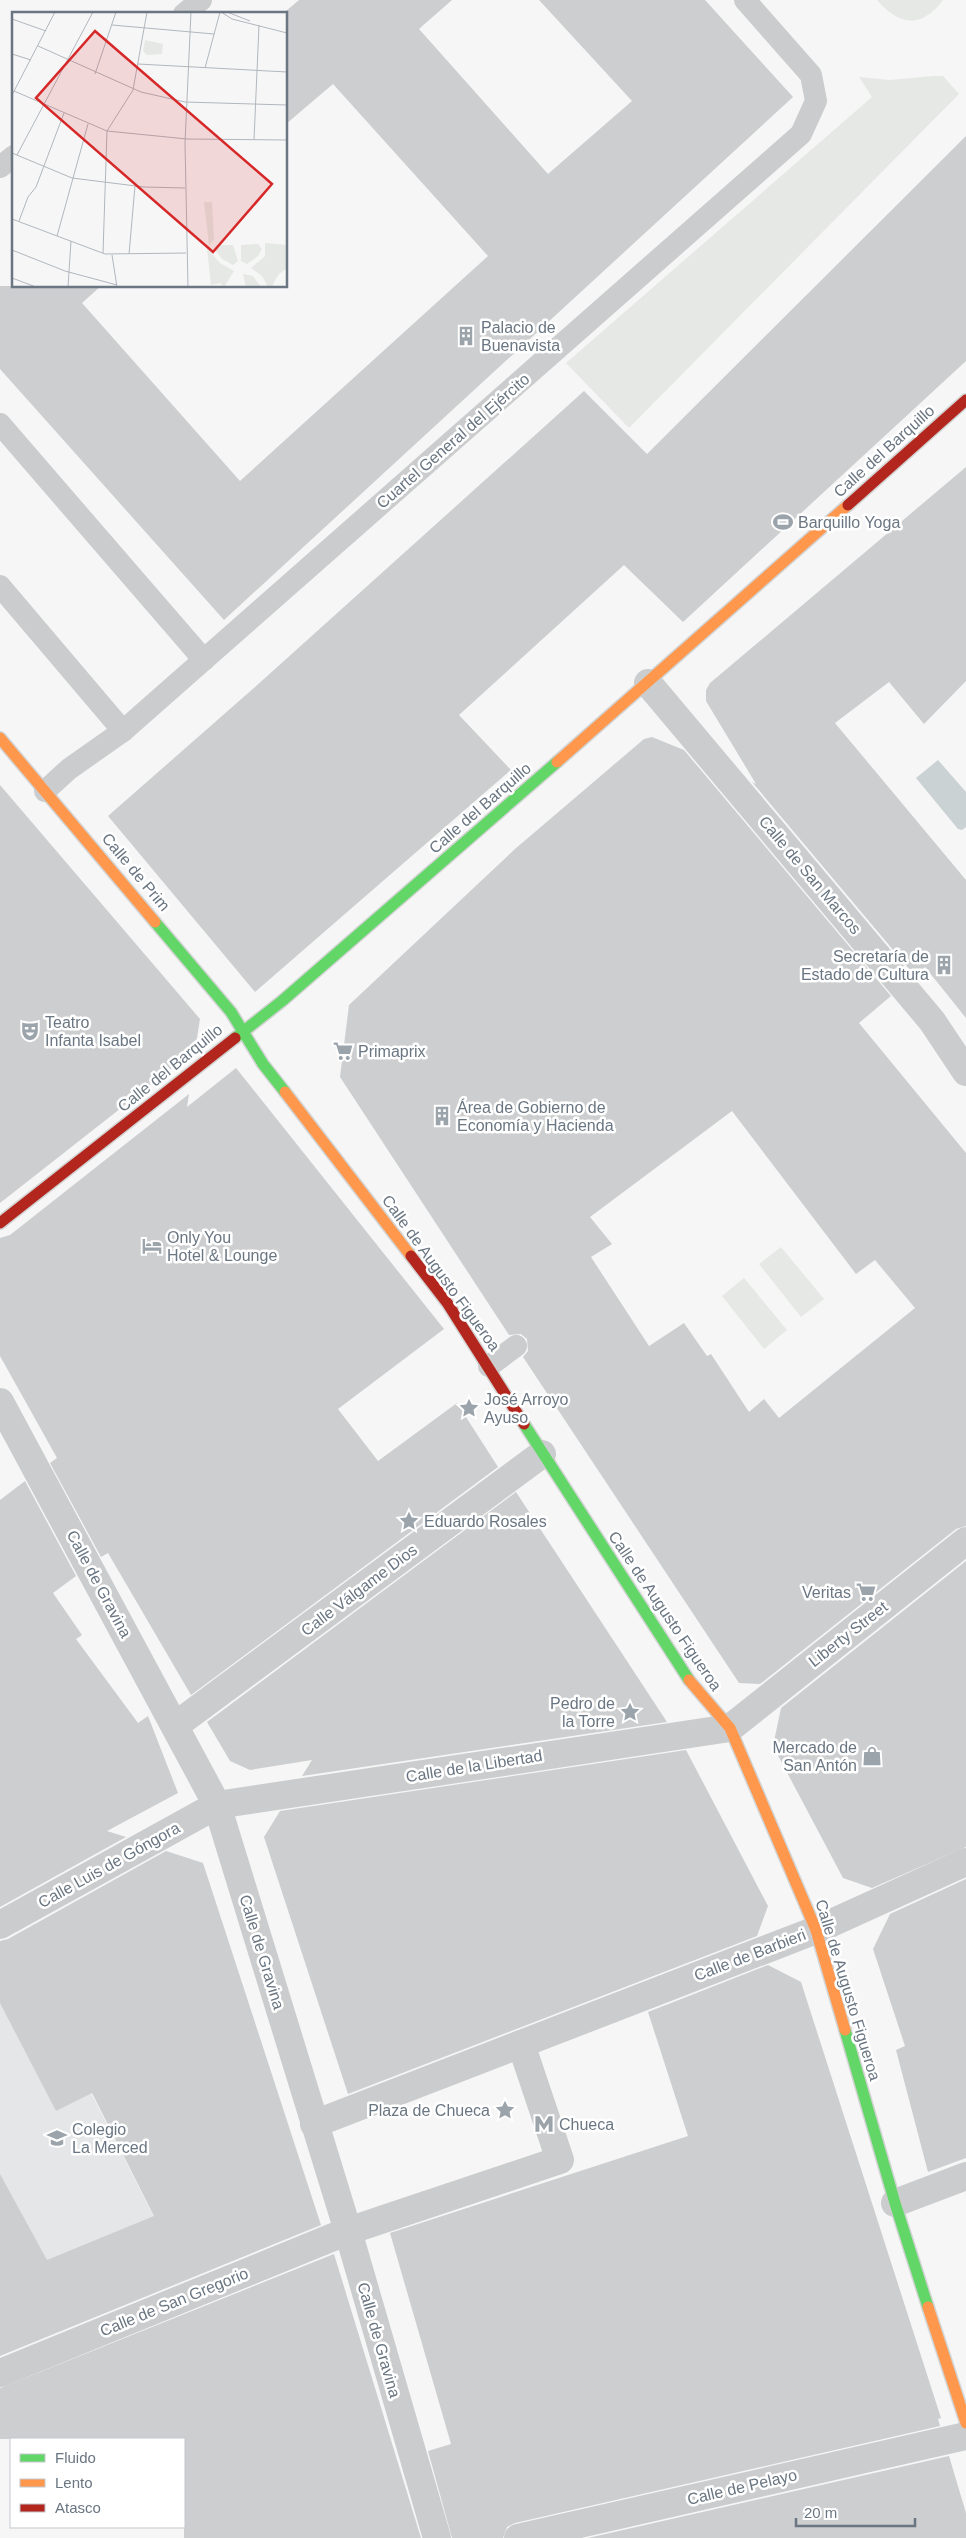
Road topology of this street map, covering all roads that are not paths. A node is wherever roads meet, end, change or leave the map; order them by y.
1 (201, 0) edge
2 (745, 0) edge
3 (186, 12) edge
4 (12, 158) edge
5 (0, 167) edge
6 (966, 400) edge
7 (0, 424) edge
8 (0, 586) edge
9 (204, 660) junction
10 (648, 682) junction
11 (122, 731) junction
12 (0, 738) edge
13 (45, 791) junction
14 (242, 1030) junction
15 (966, 1072) edge
16 (0, 1224) edge
17 (516, 1346) dead end
18 (489, 1366) junction
19 (0, 1402) edge
20 (542, 1454) junction
21 (966, 1540) edge
22 (176, 1726) junction
23 (730, 1728) junction
24 (217, 1805) junction
25 (966, 1862) edge
26 (0, 1926) edge
27 (816, 1930) junction
28 (521, 2044) junction
29 (314, 2124) junction
30 (966, 2176) edge
31 (895, 2202) junction
32 (348, 2231) junction
33 (0, 2373) edge
34 (966, 2423) edge
35 (966, 2436) edge
36 (437, 2538) edge
37 (518, 2538) edge

1 - 3 lane
2 - 9 lane, Cuartel General del Ejército
4 - 5 lane
6 - 10 street, Calle del Barquillo
7 - 9 lane
8 - 11 lane
9 - 11 lane, Cuartel General del Ejército
10 - 14 street, Calle del Barquillo
10 - 15 street, Calle de San Marcos
11 - 13 lane, Cuartel General del Ejército
12 - 13 street, Calle de Prim
13 - 14 street, Calle de Prim
14 - 16 street, Calle del Barquillo
14 - 18 street, Calle de Augusto Figueroa
17 - 18 lane
18 - 20 street, Calle de Augusto Figueroa
19 - 22 street, Calle de Gravina
20 - 22 street, Calle Válgame Dios
20 - 23 street, Calle de Augusto Figueroa
21 - 23 street, Liberty Street
22 - 24 street, Calle de Gravina
23 - 24 street, Calle de la Libertad
23 - 27 street, Calle de Augusto Figueroa
24 - 26 street, Calle Luis de Góngora
24 - 29 street, Calle de Gravina
25 - 27 street, Calle de Barbieri
27 - 28 street, Calle de Barbieri
27 - 31 street, Calle de Augusto Figueroa
28 - 29 street, Calle de Barbieri
28 - 32 street, Calle de San Gregorio
29 - 32 street, Calle de Gravina
30 - 31 street
31 - 34 street, Calle de Augusto Figueroa
32 - 33 street, Calle de San Gregorio
32 - 36 street, Calle de Gravina
35 - 37 street, Calle de Pelayo

